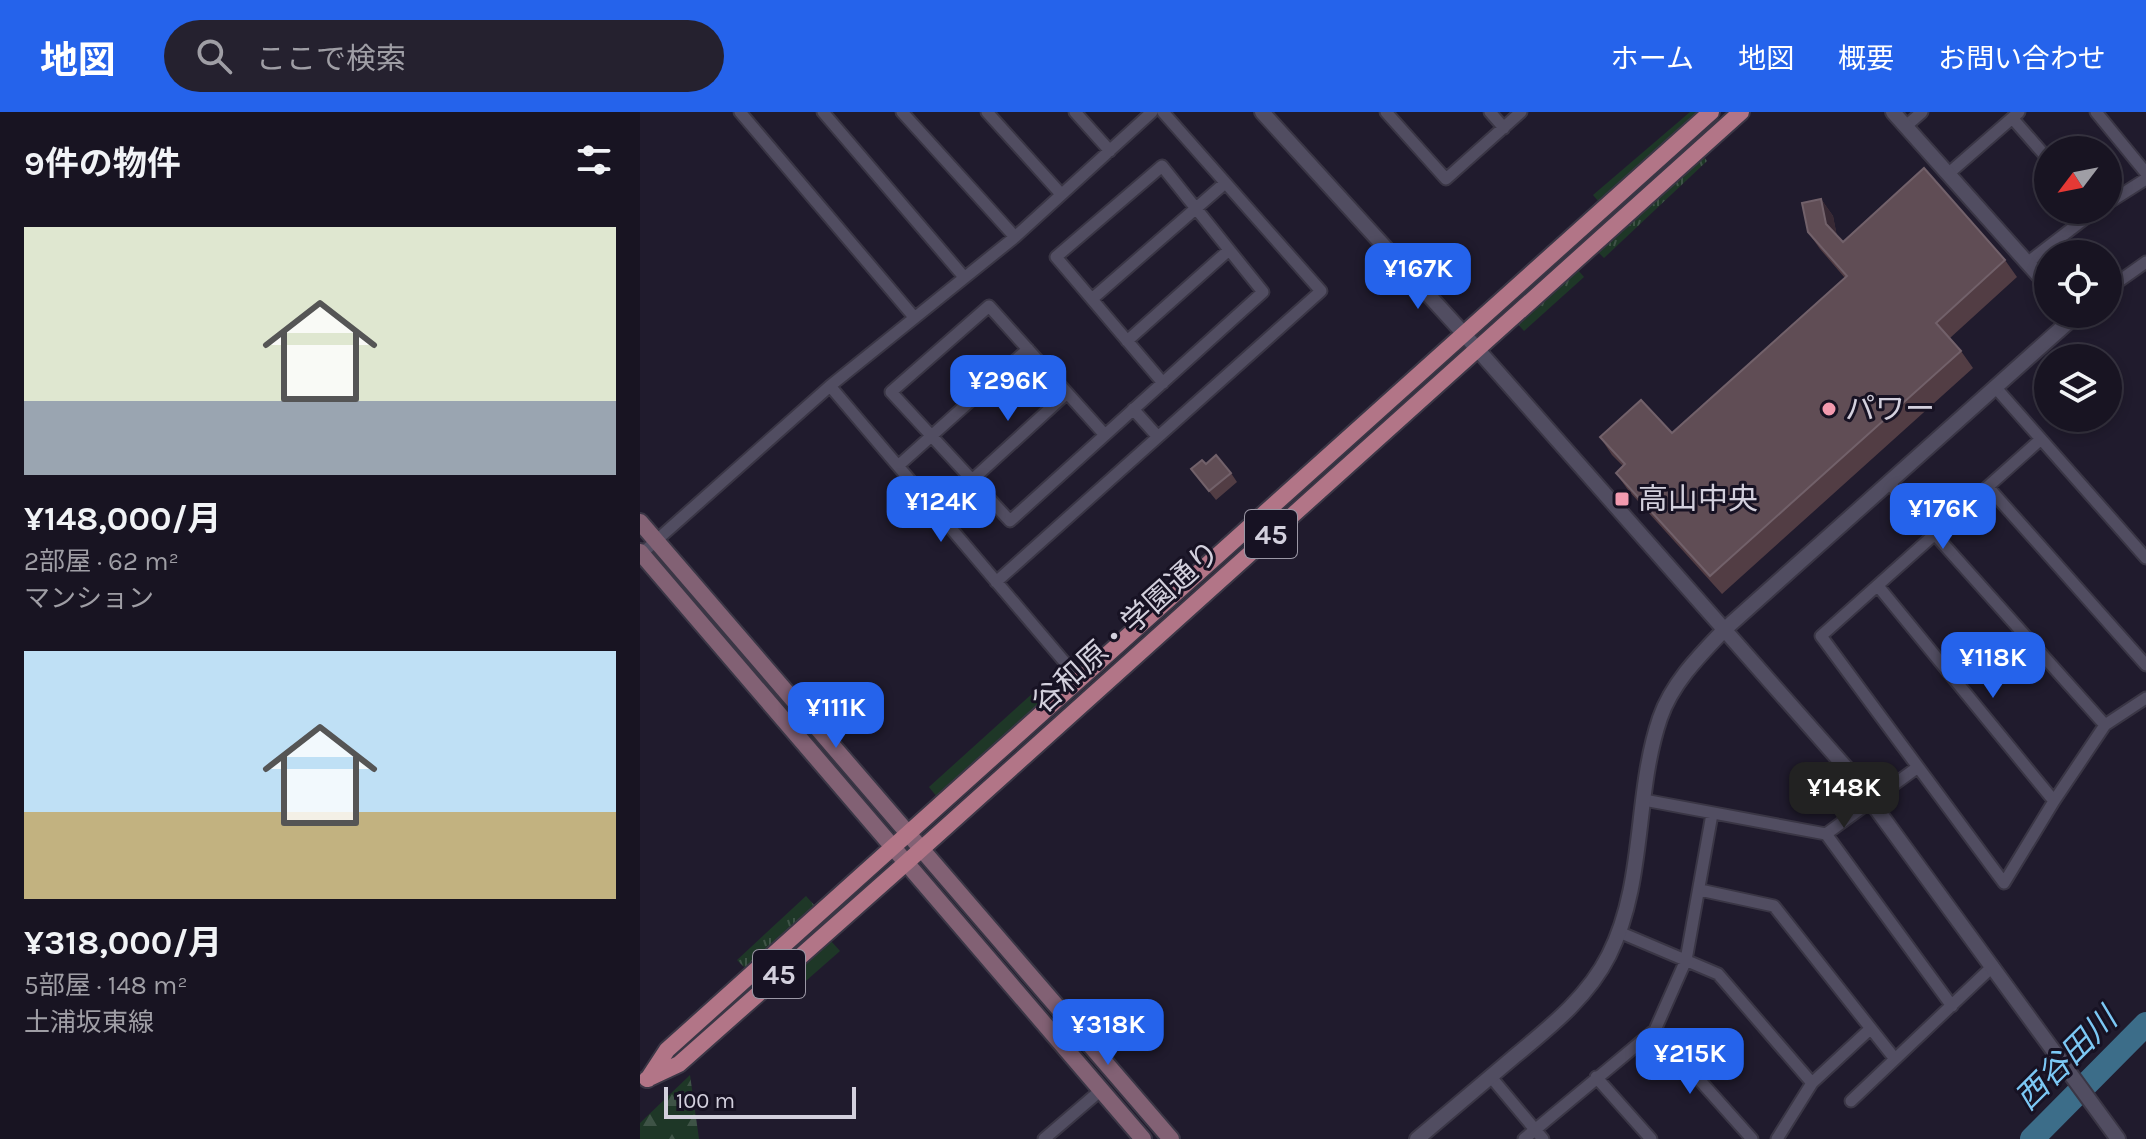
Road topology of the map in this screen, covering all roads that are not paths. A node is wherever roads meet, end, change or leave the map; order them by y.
1 (740, 112) edge
2 (823, 112) edge
3 (902, 112) edge
4 (987, 112) edge
5 (1075, 112) edge
6 (1152, 112) edge
7 (1163, 112) edge
8 (1262, 112) edge
9 (1386, 112) edge
10 (1490, 112) edge
11 (1521, 112) edge
12 (1711, 112) edge
13 (1741, 112) edge
14 (1893, 112) edge
15 (1922, 112) edge
16 (2096, 112) edge
17 (2016, 115) edge
18 (1906, 126) junction
19 (1504, 128) junction
20 (2034, 140) edge
21 (1110, 151) junction
22 (1948, 174) junction
23 (2146, 176) edge
24 (1225, 183) junction
25 (2122, 193) edge
26 (1061, 194) junction
27 (1195, 208) junction
28 (2077, 224) edge
29 (1015, 237) junction
30 (1229, 250) junction
31 (2146, 262) edge
32 (2027, 263) junction
33 (2034, 271) edge
34 (964, 277) junction
35 (2122, 279) edge
36 (1092, 299) junction
37 (914, 317) junction
38 (2061, 328) edge
39 (1464, 334) junction
40 (1127, 341) junction
41 (1028, 349) junction
42 (1477, 349) junction
43 (1163, 383) junction
44 (830, 386) junction
45 (1996, 388) junction
46 (1067, 393) junction
47 (1133, 409) junction
48 (931, 435) junction
49 (1105, 435) junction
50 (1158, 437) junction
51 (2041, 439) junction
52 (898, 466) junction
53 (972, 480) junction
54 (1889, 483) junction
55 (1988, 487) junction
56 (640, 522) edge
57 (1935, 535) junction
58 (655, 539) junction
59 (640, 553) edge
60 (2146, 558) edge
61 (996, 582) junction
62 (1878, 586) junction
63 (1724, 630) junction
64 (2146, 665) edge
65 (1079, 679) junction
66 (2146, 698) edge
67 (2105, 725) junction
68 (1918, 767) junction
69 (1644, 800) junction
70 (1871, 801) junction
71 (2054, 801) junction
72 (1712, 814) junction
73 (908, 834) junction
74 (1826, 834) junction
75 (893, 847) junction
76 (921, 849) junction
77 (907, 862) junction
78 (1700, 890) junction
79 (1619, 932) junction
80 (1686, 960) junction
81 (1993, 966) junction
82 (1952, 1006) junction
83 (1655, 1030) junction
84 (1869, 1030) junction
85 (1895, 1059) junction
86 (1491, 1077) junction
87 (1596, 1077) junction
88 (644, 1082) edge
89 (1812, 1083) junction
90 (1101, 1090) junction
91 (1851, 1101) dead end
92 (1539, 1134) edge
93 (1044, 1139) edge
94 (1143, 1139) edge
95 (1171, 1139) edge
96 (1417, 1139) edge
97 (1524, 1139) edge
98 (1651, 1139) edge
99 (1752, 1139) edge
100 (1777, 1139) edge
101 (2118, 1139) edge

1 - 37 street
2 - 34 street
3 - 29 street
4 - 26 street
5 - 21 street
6 - 21 street
7 - 24 street
8 - 39 street
9 - 19 street
10 - 19 street
11 - 19 street
12 - 39 main road, 谷和原・学園通り / 45
13 - 42 main road, 谷和原・学園通り / 45
14 - 18 street
15 - 18 street
16 - 23 street
17 - 20 street
17 - 22 street
18 - 22 street
21 - 26 street
22 - 32 street
23 - 25 street
24 - 27 street
24 - 50 street
26 - 29 street
27 - 30 street
27 - 36 street
27 - 36 street
28 - 32 street
29 - 34 street
30 - 40 street
30 - 43 street
31 - 35 street
32 - 33 street
34 - 37 street
36 - 40 street
37 - 44 street
38 - 45 street
39 - 42 street
39 - 65 main road, 谷和原・学園通り / 45
40 - 43 street
41 - 46 street
41 - 48 street
41 - 48 street
42 - 63 street
42 - 76 main road, 谷和原・学園通り / 45
43 - 47 street
44 - 52 street
44 - 58 street
45 - 51 street
45 - 54 street
46 - 49 street
46 - 53 street
47 - 49 street
47 - 50 street
48 - 52 street
48 - 53 street
49 - 53 street
50 - 61 street
51 - 55 street
51 - 60 street
52 - 61 street
54 - 57 street
54 - 63 street
55 - 57 street
55 - 64 street
56 - 58 main road
57 - 62 street
57 - 67 street
58 - 59 street
58 - 73 main road
59 - 75 main road
61 - 65 street
62 - 68 street
62 - 71 street
63 - 69 street
63 - 70 street
65 - 73 main road, 谷和原・学園通り / 45
66 - 67 street
67 - 71 street
68 - 70 street
68 - 71 street
69 - 72 street
69 - 79 street
70 - 74 street
70 - 81 street
72 - 74 street
72 - 78 street
73 - 75 main road, 谷和原・学園通り / 45
73 - 76 main road
74 - 82 street
75 - 77 main road
75 - 88 main road, 45
76 - 77 main road, 谷和原・学園通り / 45
76 - 95 main road
77 - 88 main road, 45
77 - 90 main road
78 - 80 street
78 - 84 street
79 - 80 street
79 - 86 street
80 - 83 street
80 - 89 street
81 - 82 street
81 - 101 street
82 - 85 street
83 - 87 street
83 - 99 street
84 - 85 street
84 - 89 street
85 - 91 street
86 - 92 street
86 - 96 street
87 - 92 street
87 - 98 street
89 - 100 street
90 - 93 street
90 - 94 main road
92 - 97 street

